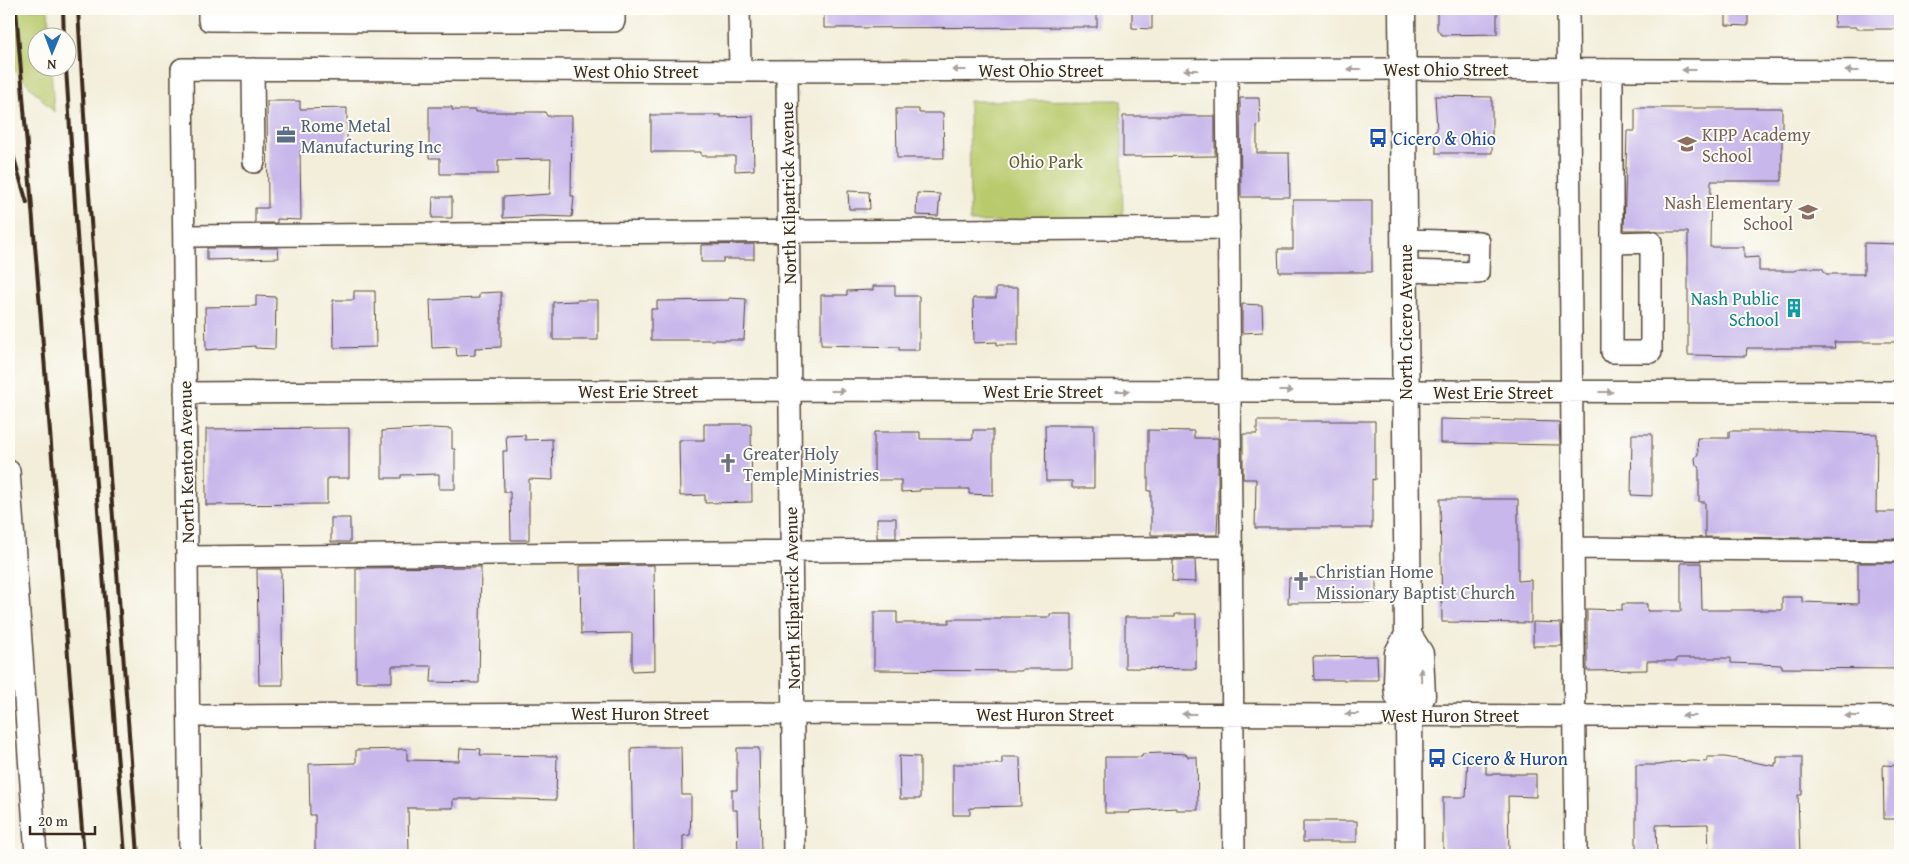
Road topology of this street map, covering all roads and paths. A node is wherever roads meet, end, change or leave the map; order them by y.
1 (209, 9) edge
2 (614, 9) edge
3 (739, 9) edge
4 (1402, 9) edge
5 (1568, 9) edge
6 (398, 15) edge
7 (182, 69) joint
8 (253, 69) junction
9 (1402, 69) junction
10 (1569, 69) junction
11 (1228, 70) junction
12 (1612, 70) junction
13 (740, 71) junction
14 (786, 71) junction
15 (1900, 71) edge
16 (254, 162) dead end
17 (1229, 228) junction
18 (788, 230) junction
19 (184, 236) junction
20 (1404, 240) junction
21 (1612, 242) junction
22 (1404, 272) junction
23 (790, 390) junction
24 (1230, 391) junction
25 (1406, 392) junction
26 (1572, 392) junction
27 (1900, 392) edge
28 (186, 393) junction
29 (9, 471) edge
30 (1232, 547) junction
31 (1573, 548) junction
32 (791, 551) junction
33 (1900, 551) edge
34 (188, 556) junction
35 (793, 713) junction
36 (1233, 714) junction
37 (1408, 715) junction
38 (1575, 715) junction
39 (189, 716) junction
40 (1900, 717) edge
41 (36, 855) edge
42 (190, 855) edge
43 (794, 855) edge
44 (1234, 855) edge
45 (1410, 855) edge
46 (1576, 855) edge

1 - 6 street
2 - 6 street
3 - 13 street
4 - 9 main road, North Cicero Avenue
5 - 10 street
7 - 8 street, West Ohio Street
7 - 19 street, North Kenton Avenue
8 - 13 street, West Ohio Street
8 - 16 street
9 - 10 street, West Ohio Street
9 -> 11 street, West Ohio Street
9 - 20 main road, North Cicero Avenue
10 - 12 street, West Ohio Street
10 - 26 street
11 -> 14 street, West Ohio Street
11 - 17 street
15 -> 12 street, West Ohio Street
12 - 21 street
13 - 14 street, West Ohio Street
14 - 18 street, North Kilpatrick Avenue
17 - 18 street
17 - 24 street
18 - 19 street
18 - 23 street, North Kilpatrick Avenue
19 - 28 street, North Kenton Avenue
20 - 22 main road, North Cicero Avenue
20 - 22 street
21 - 21 street
22 - 25 main road, North Cicero Avenue
23 -> 24 street, West Erie Street
23 - 28 street, West Erie Street
23 - 32 street, North Kilpatrick Avenue
24 -> 25 street, West Erie Street
24 - 30 street
25 - 26 street, West Erie Street
25 - 37 main road, North Cicero Avenue
26 -> 27 street, West Erie Street
26 - 31 street
28 - 34 street, North Kenton Avenue
29 - 41 street
30 - 32 street
30 - 36 street
31 - 33 street
31 - 38 street
32 - 34 street
32 - 35 street, North Kilpatrick Avenue
34 - 39 street, North Kenton Avenue
36 -> 35 street, West Huron Street
35 - 39 street, West Huron Street
35 - 43 street, North Kilpatrick Avenue
37 -> 36 street, West Huron Street
36 - 44 street
37 - 38 street, West Huron Street
37 - 45 main road, North Cicero Avenue
40 -> 38 street, West Huron Street
38 - 46 street
39 - 42 street, North Kenton Avenue

